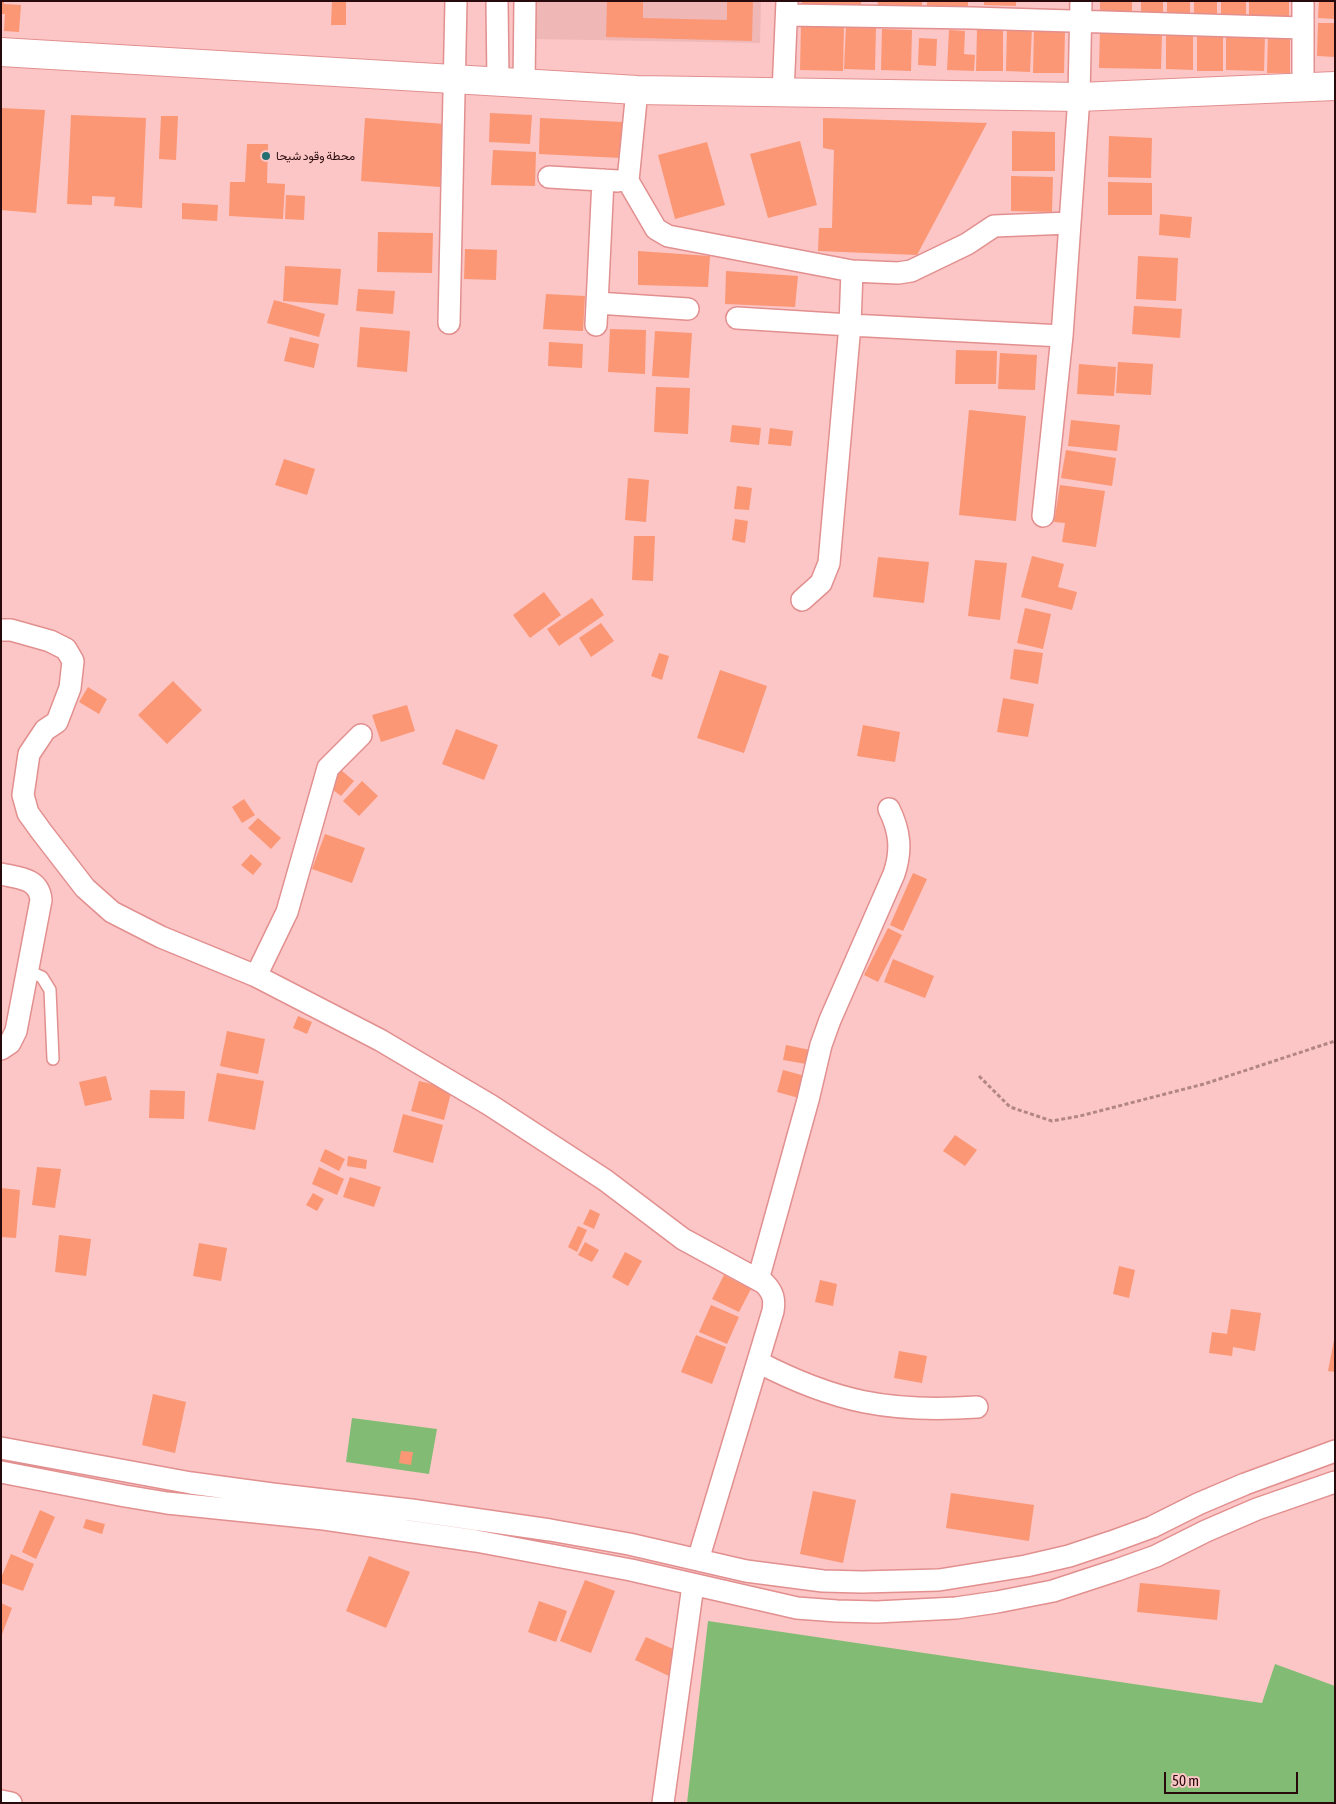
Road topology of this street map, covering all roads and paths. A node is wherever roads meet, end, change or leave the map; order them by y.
1 (456, 1) edge
2 (497, 1) edge
3 (525, 1) edge
4 (1303, 1) edge
5 (787, 8) edge
6 (869, 9) edge
7 (972, 10) edge
8 (1081, 11) edge
9 (1303, 28) junction
10 (1, 52) edge
11 (454, 79) junction
12 (498, 82) junction
13 (524, 84) junction
14 (1335, 86) edge
15 (1303, 87) junction
16 (637, 90) junction
17 (783, 94) junction
18 (1080, 97) junction
19 (549, 178) dead end
20 (604, 180) junction
21 (628, 181) junction
22 (1070, 223) junction
23 (852, 271) junction
24 (597, 303) junction
25 (688, 309) dead end
26 (737, 318) dead end
27 (448, 323) dead end
28 (850, 325) junction
29 (596, 326) dead end
30 (1062, 336) junction
31 (1043, 516) dead end
32 (802, 600) dead end
33 (1, 630) edge
34 (361, 735) dead end
35 (889, 809) dead end
36 (1, 874) edge
37 (28, 971) junction
38 (256, 976) junction
39 (1335, 1041) edge
40 (1, 1049) edge
41 (52, 1058) dead end
42 (979, 1076) dead end
43 (758, 1280) junction
44 (758, 1362) junction
45 (977, 1407) dead end
46 (1, 1448) edge
47 (1335, 1451) edge
48 (1, 1472) edge
49 (1335, 1482) edge
50 (698, 1560) junction
51 (1026, 1566) junction
52 (693, 1585) junction
53 (1030, 1595) junction
54 (1, 1801) edge
55 (11, 1803) edge
56 (663, 1803) edge

1 - 11 street
2 - 12 street
3 - 13 street
4 - 9 street
5 - 6 street
5 - 17 street
6 - 7 street
7 - 8 street
8 - 9 street
8 - 18 street
9 - 15 street
10 - 11 main road
11 - 12 main road
11 - 27 street
12 - 13 main road
13 - 16 main road
14 - 15 main road
15 - 18 main road
16 - 17 main road
16 - 21 street
17 - 18 main road
18 - 22 street
19 - 20 street
20 - 21 street
20 - 24 street
21 - 23 street
22 - 23 street
22 - 30 street
23 - 28 street
24 - 25 street
24 - 29 street
26 - 28 street
28 - 30 street
28 - 32 street
30 - 31 street
33 - 38 street
34 - 38 street
35 - 43 street
36 - 37 street
37 - 40 street
37 - 41 lane
38 - 43 street
39 - 42 path
43 - 44 street
44 - 45 street
44 - 50 street
46 - 50 street
47 - 51 street
48 - 52 street
49 - 53 street
50 - 51 street
51 - 53 street
52 - 53 street
52 - 56 street
54 - 55 street

